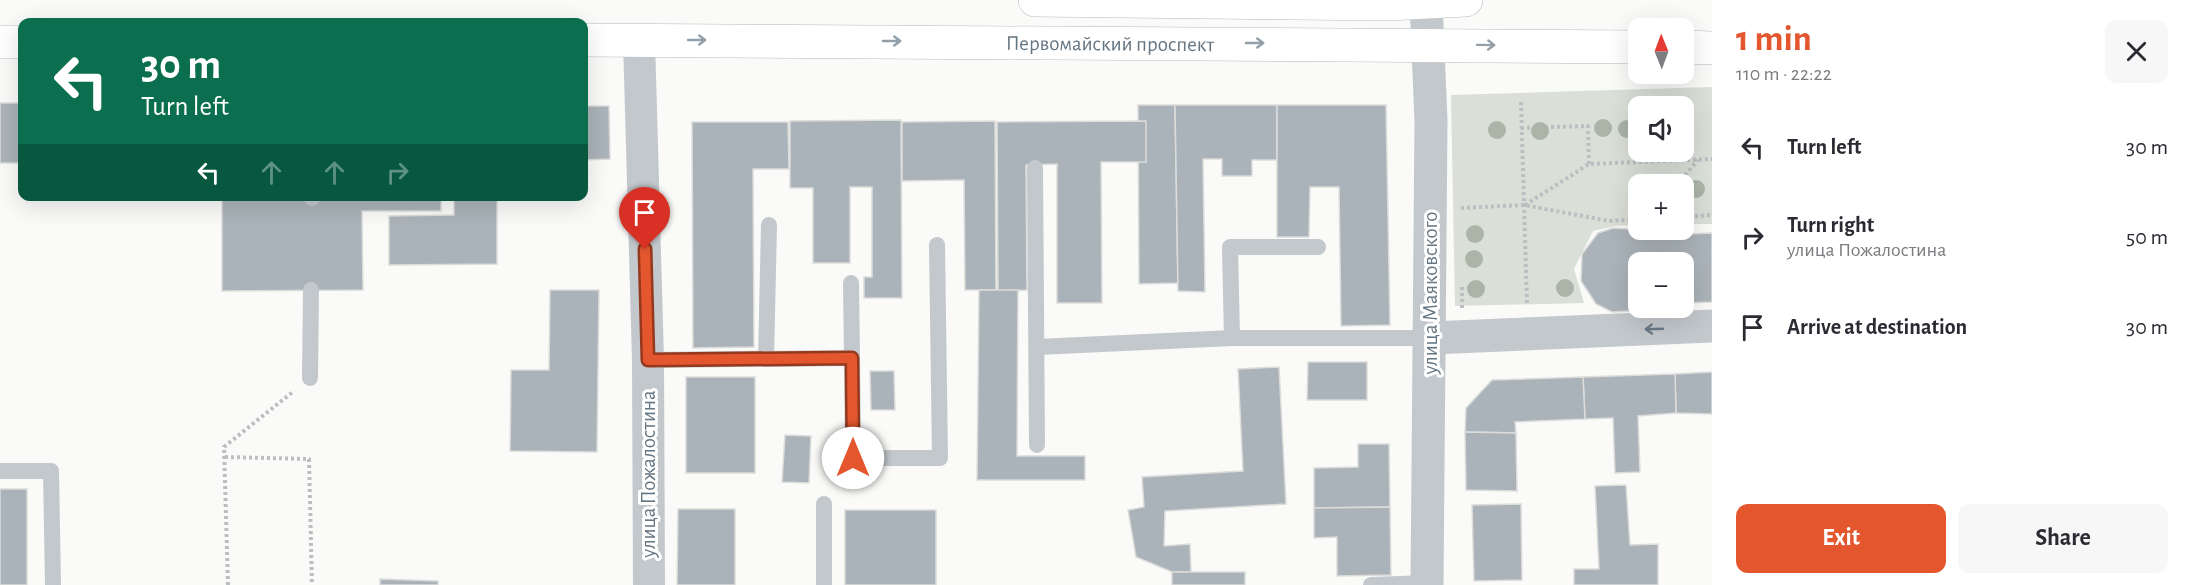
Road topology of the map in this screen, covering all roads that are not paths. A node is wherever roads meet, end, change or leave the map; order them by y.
1 (1035, 0) edge
2 (1466, 0) edge
3 (1425, 1) edge
4 (588, 40) edge
5 (639, 40) junction
6 (0, 42) edge
7 (18, 42) edge
8 (1427, 44) junction
9 (1628, 47) edge
10 (1694, 47) edge
11 (1712, 48) edge
12 (1035, 168) dead end
13 (769, 225) dead end
14 (937, 245) dead end
15 (1318, 247) dead end
16 (851, 283) dead end
17 (311, 290) dead end
18 (1712, 326) edge
19 (1232, 338) junction
20 (1430, 338) junction
21 (1037, 347) junction
22 (852, 358) junction
23 (766, 359) junction
24 (648, 360) junction
25 (310, 378) road end
26 (1037, 445) dead end
27 (0, 471) edge
28 (824, 504) dead end
29 (1427, 584) edge
30 (53, 585) edge
31 (649, 585) edge
32 (824, 585) edge
33 (1371, 585) edge

1 - 3 main road, Первомайский проспект
2 - 3 main road, Первомайский проспект
3 - 8 street, улица Маяковского
4 - 5 main road, Первомайский проспект
5 -> 8 main road, Первомайский проспект
5 - 24 street, улица Пожалостина
6 - 7 main road
8 -> 9 main road, Первомайский проспект
8 - 20 street, улица Маяковского
10 - 11 main road
12 - 21 lane
13 - 23 lane
14 - 22 lane
15 - 19 lane
16 - 22 lane
17 - 25 lane
18 -> 20 street
19 - 20 lane
19 - 21 lane
20 - 29 street, улица Маяковского
21 - 26 lane
22 - 23 lane
23 - 24 lane
24 - 31 street, улица Пожалостина
27 - 30 lane
28 - 32 lane
29 - 33 lane

